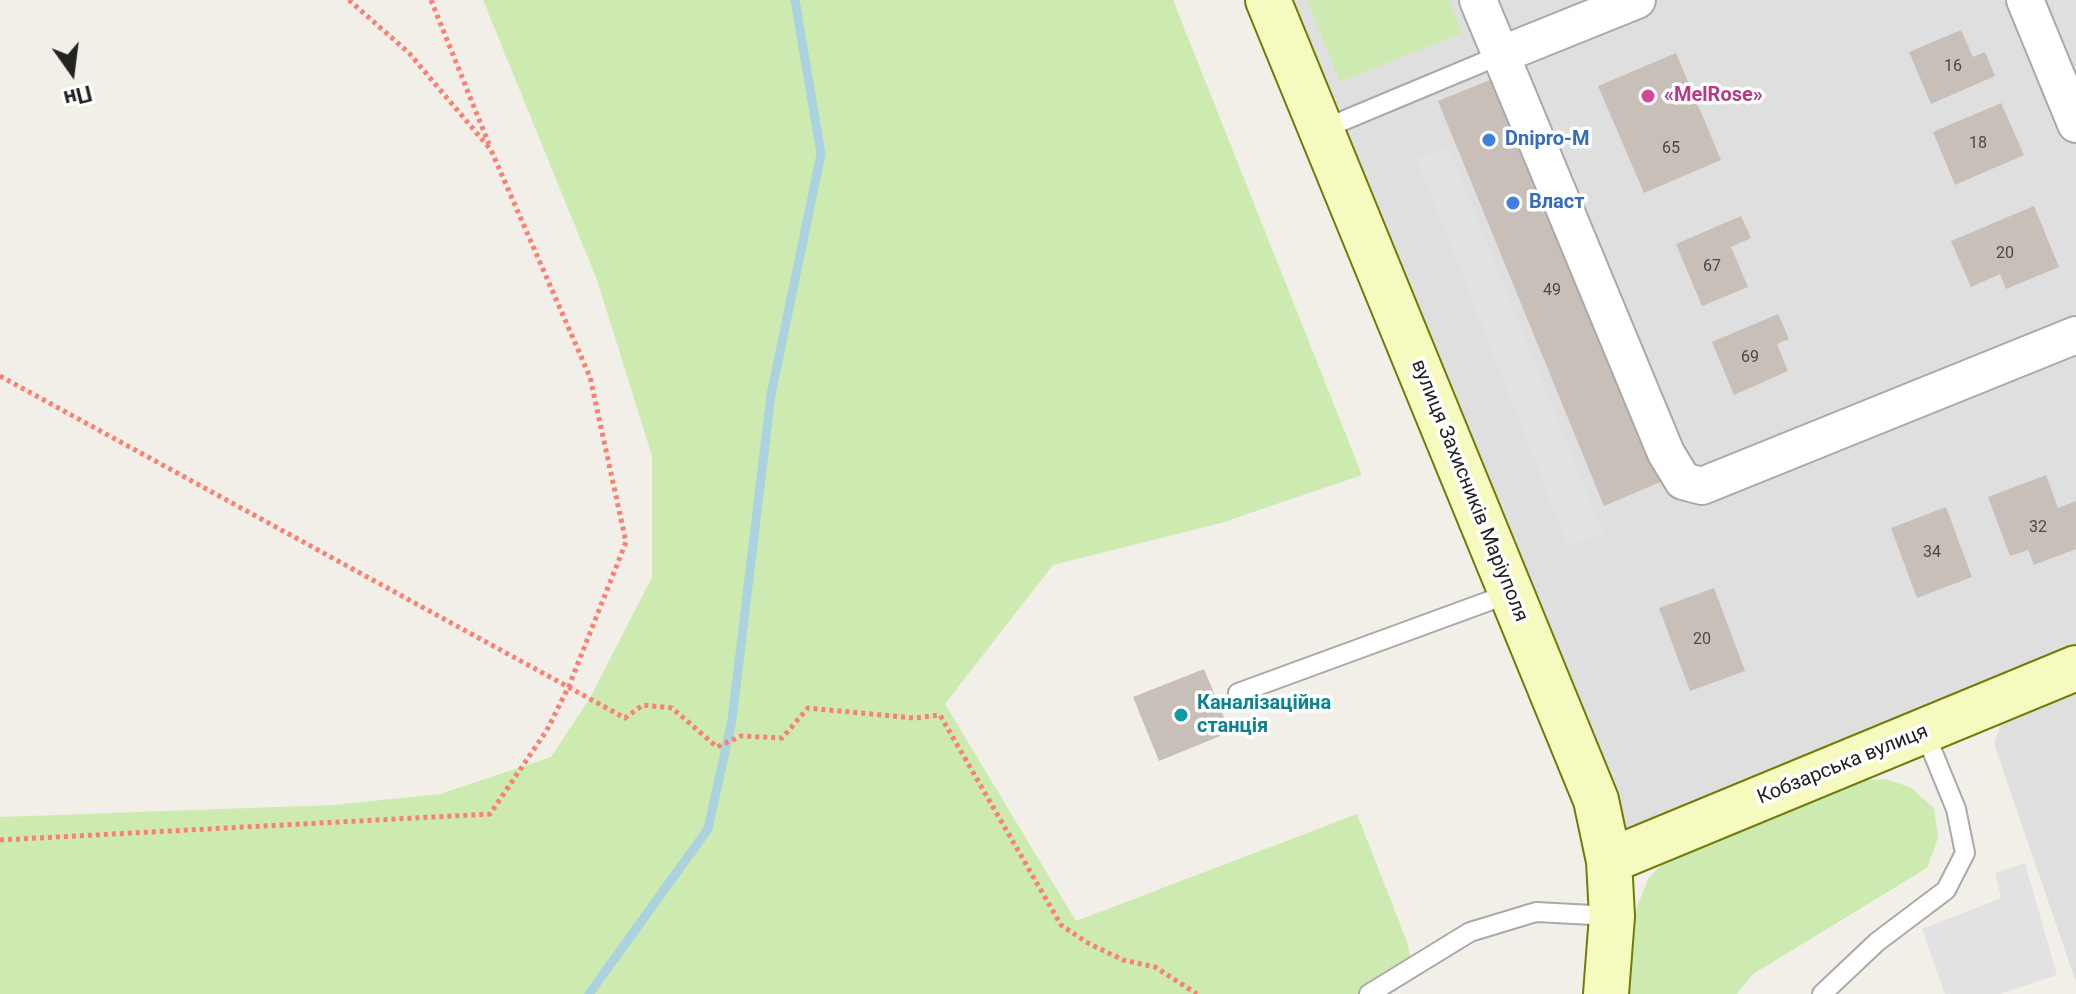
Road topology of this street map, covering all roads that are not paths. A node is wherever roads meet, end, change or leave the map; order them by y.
1 (1268, 0) edge
2 (1478, 0) edge
3 (1637, 0) edge
4 (2025, 0) edge
5 (1503, 54) junction
6 (2076, 124) edge
7 (1321, 130) junction
8 (2076, 335) edge
9 (1511, 593) junction
10 (2076, 668) edge
11 (1238, 693) dead end
12 (1924, 731) junction
13 (1609, 861) junction
14 (1612, 916) junction
15 (1369, 994) edge
16 (1606, 994) edge
17 (1822, 994) edge

1 - 7 main road, вулиця Захисників Маріуполя
2 - 5 street
3 - 5 street
4 - 6 street
5 - 7 lane
5 - 8 street
7 - 9 main road, вулиця Захисників Маріуполя
9 - 11 lane
9 - 13 main road, вулиця Захисників Маріуполя
10 - 12 main road, Кобзарська вулиця
12 - 13 main road, Кобзарська вулиця
12 - 17 lane
13 - 14 main road, вулиця Захисників Маріуполя
14 - 15 lane
14 - 16 main road, вулиця Захисників Маріуполя

